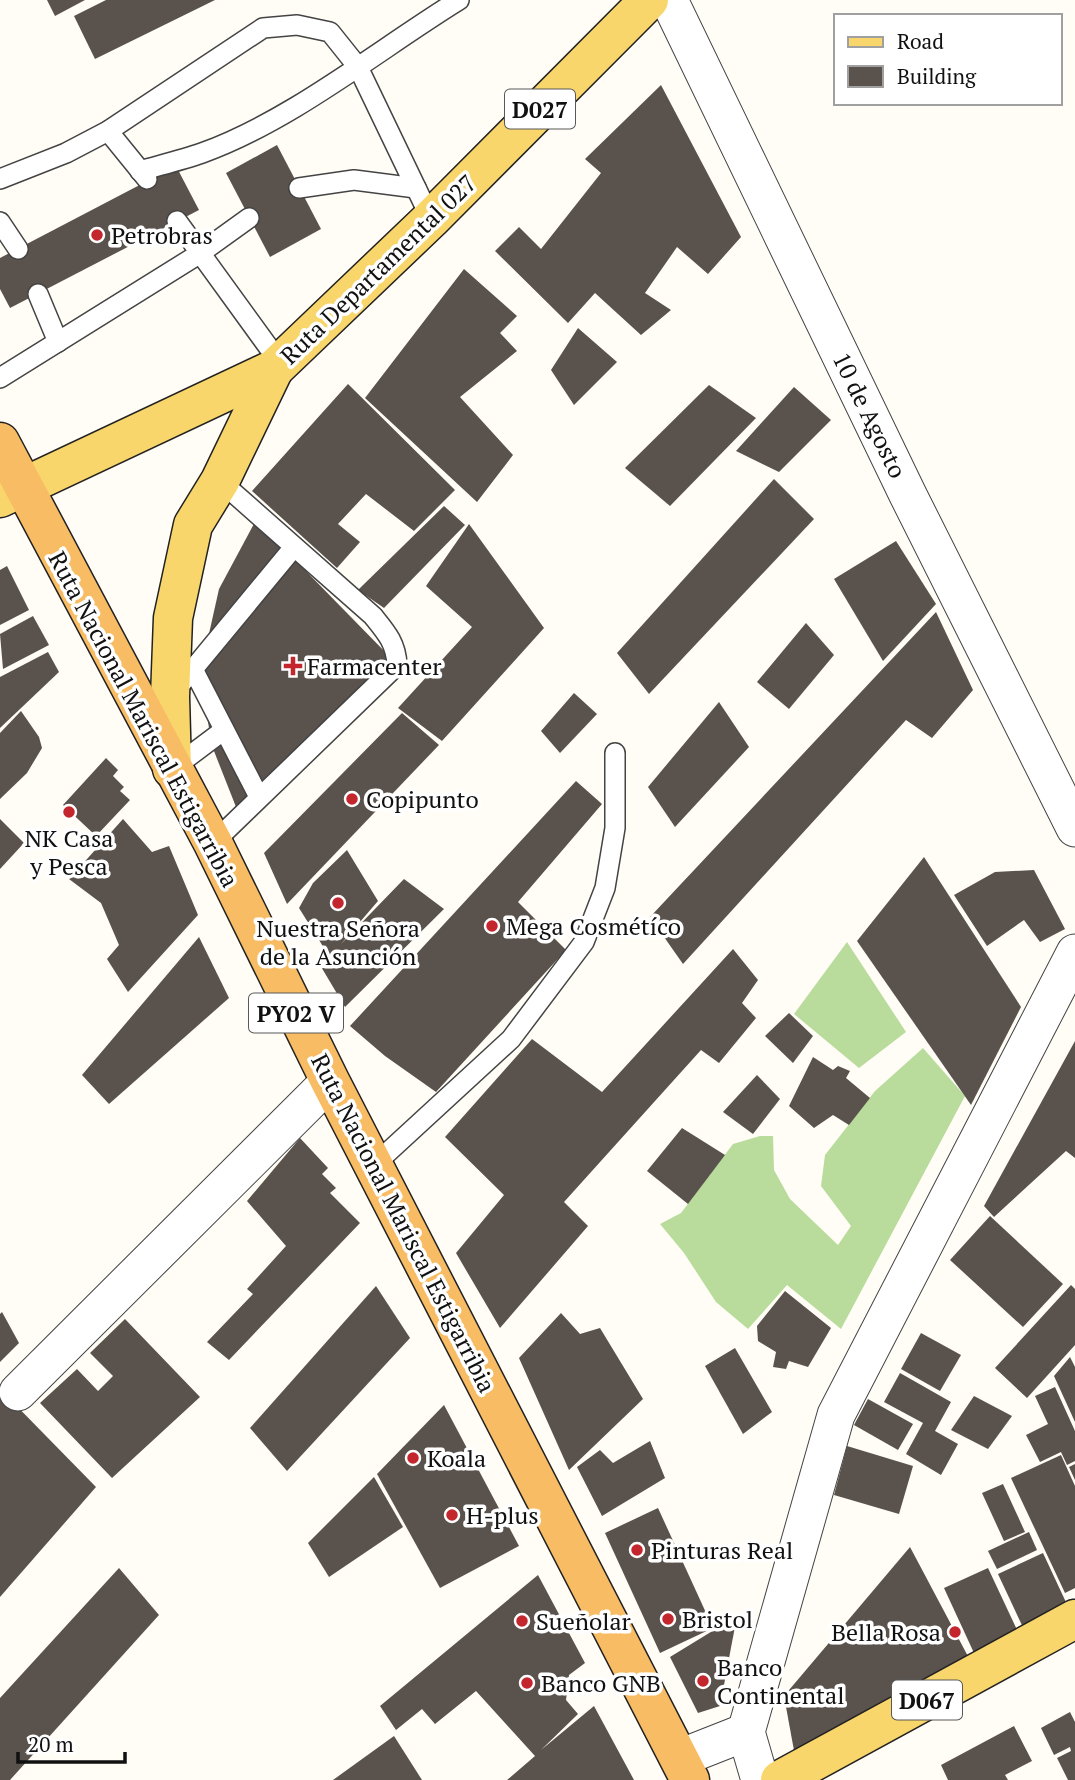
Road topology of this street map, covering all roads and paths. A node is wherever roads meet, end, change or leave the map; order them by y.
1 (459, 0) edge
2 (649, 0) edge
3 (669, 0) edge
4 (358, 67) junction
5 (108, 131) junction
6 (0, 179) edge
7 (299, 188) dead end
8 (424, 203) junction
9 (249, 218) dead end
10 (177, 221) dead end
11 (0, 222) edge
12 (18, 248) dead end
13 (199, 254) junction
14 (38, 295) dead end
15 (58, 342) junction
16 (277, 366) junction
17 (0, 378) edge
18 (0, 442) edge
19 (220, 481) junction
20 (11, 492) edge
21 (294, 547) junction
22 (182, 683) junction
23 (224, 730) junction
24 (615, 753) dead end
25 (172, 769) junction
26 (259, 797) junction
27 (1075, 828) edge
28 (213, 844) junction
29 (1075, 953) edge
30 (330, 1081) junction
31 (374, 1165) junction
32 (18, 1392) dead end
33 (1075, 1619) edge
34 (746, 1732) junction
35 (685, 1769) edge
36 (760, 1780) edge
37 (780, 1780) edge

1 - 4 lane
2 - 8 main road, Ruta Departamental 027 / D027
3 - 27 street, 10 de Agosto
4 - 5 lane
4 - 5 lane
4 - 8 lane
5 - 6 lane
7 - 8 lane
8 - 16 main road, Ruta Departamental 027 / D027
9 - 13 lane
10 - 13 lane
11 - 12 lane
13 - 15 lane
13 - 16 lane
14 - 15 lane
15 - 17 lane
16 - 19 main road
16 - 20 main road, Ruta Departamental 027 / D027
18 - 20 highway, Ruta Nacional Mariscal Estigarribia / PY02 V
19 - 21 lane
19 - 22 main road
20 - 25 highway, Ruta Nacional Mariscal Estigarribia / PY02 V
21 - 22 lane
21 - 26 lane
22 - 23 lane
22 - 25 main road
23 - 25 lane
23 - 26 lane
24 - 31 lane
25 - 28 highway, Ruta Nacional Mariscal Estigarribia / PY02 V
26 - 28 lane
28 - 30 highway, Ruta Nacional Mariscal Estigarribia / PY02 V
29 - 34 street
30 - 31 highway, Ruta Nacional Mariscal Estigarribia / PY02 V
30 - 32 street
31 - 35 highway, Ruta Nacional Mariscal Estigarribia / PY02 V
33 - 37 main road, D067
34 - 35 street
34 - 36 street

